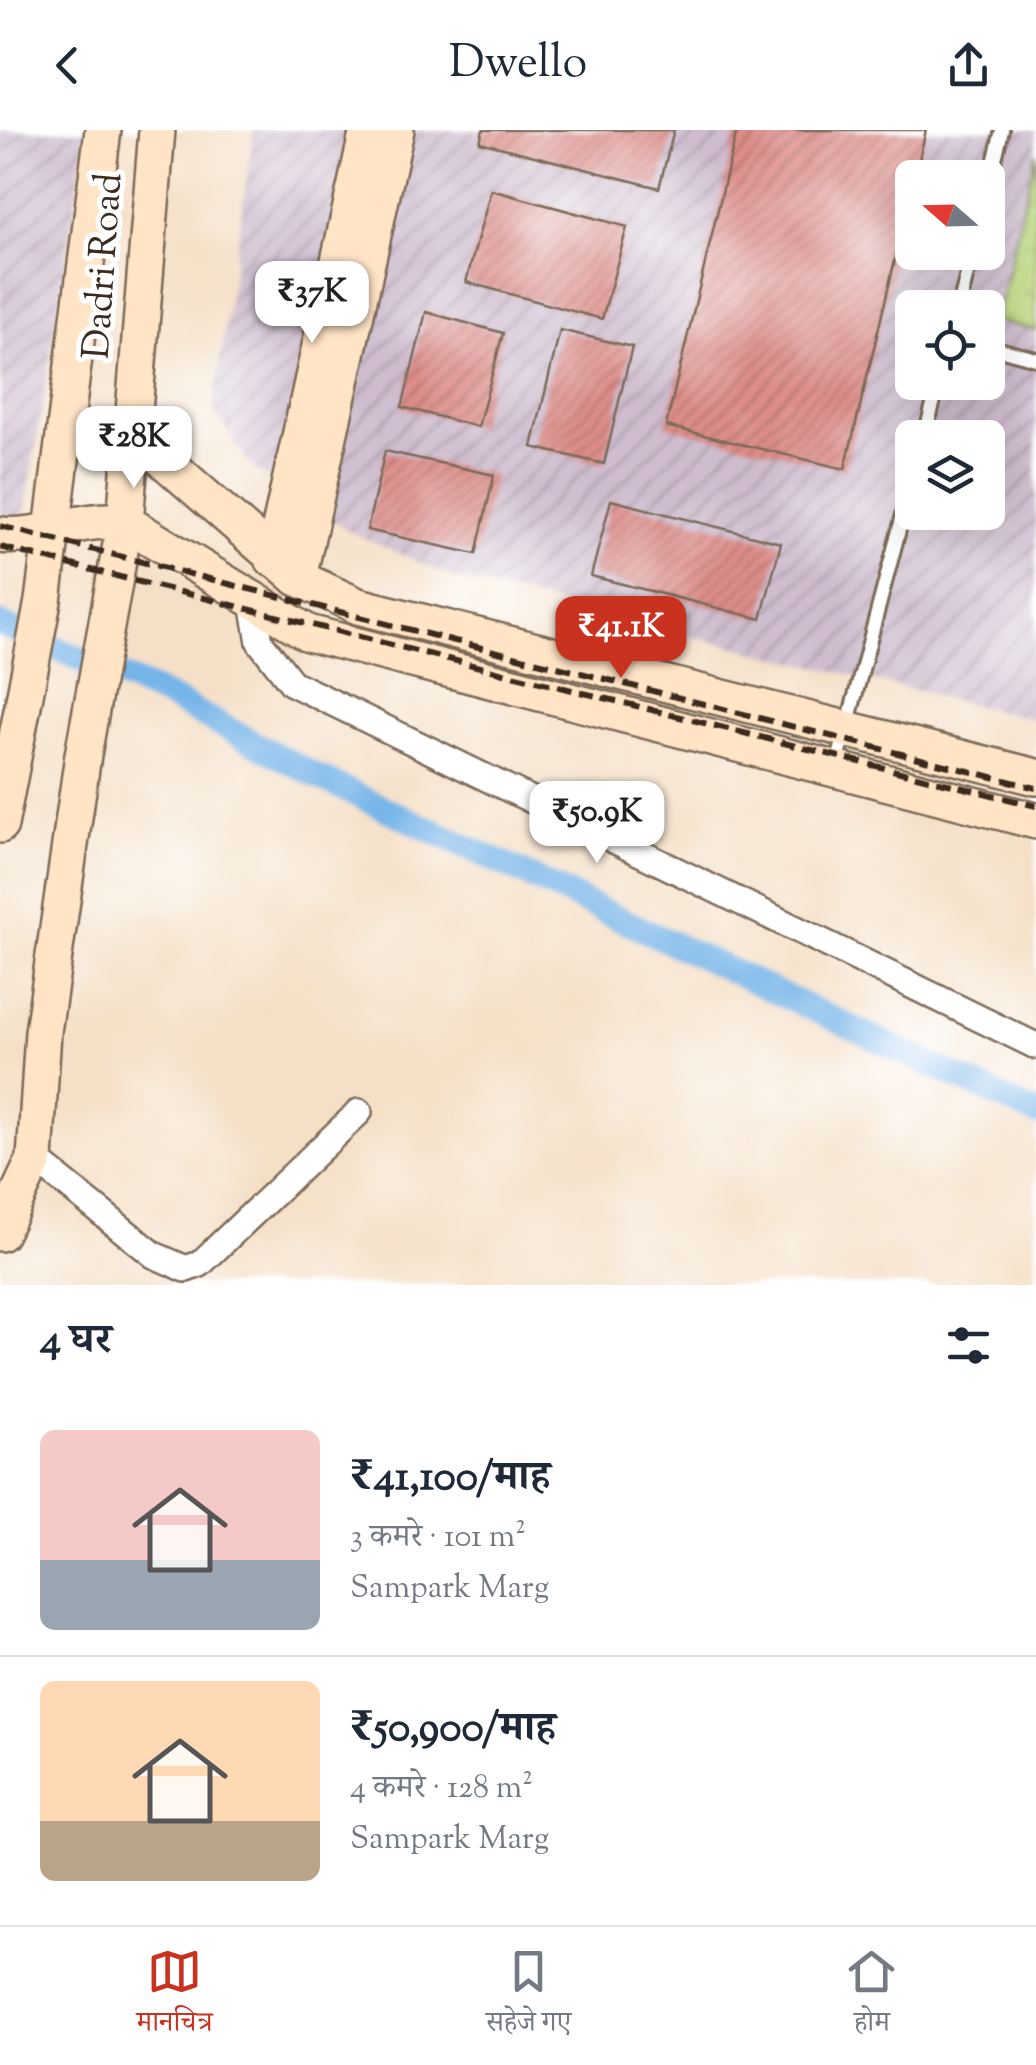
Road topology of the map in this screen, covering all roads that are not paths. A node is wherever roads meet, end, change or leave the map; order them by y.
1 (103, 130) edge
2 (157, 130) edge
3 (368, 130) edge
4 (396, 130) edge
5 (1002, 130) edge
6 (995, 160) edge
7 (1005, 351) edge
8 (1036, 359) edge
9 (135, 434) junction
10 (124, 522) junction
11 (899, 530) edge
12 (52, 532) junction
13 (0, 535) edge
14 (285, 569) junction
15 (253, 602) junction
16 (846, 728) junction
17 (835, 770) junction
18 (1036, 777) edge
19 (4, 784) edge
20 (1036, 821) edge
21 (0, 825) edge
22 (1036, 1046) edge
23 (359, 1112) dead end
24 (35, 1159) junction
25 (0, 1233) edge

1 - 12 street, Dadri Road
2 - 9 street, Dadri Road
3 - 14 street
4 - 14 street
5 - 6 lane
7 - 8 lane
9 - 10 street, Dadri Road
9 - 14 street
10 - 12 street
10 - 15 street
10 - 24 street, Dadri Road
11 - 16 lane
12 - 13 street
12 - 19 street, Dadri Road
14 - 16 street
15 - 17 street
15 - 22 street
16 - 17 lane
16 - 18 street
17 - 20 street
19 - 21 street, Dadri Road
23 - 24 street
24 - 25 street, Dadri Road

